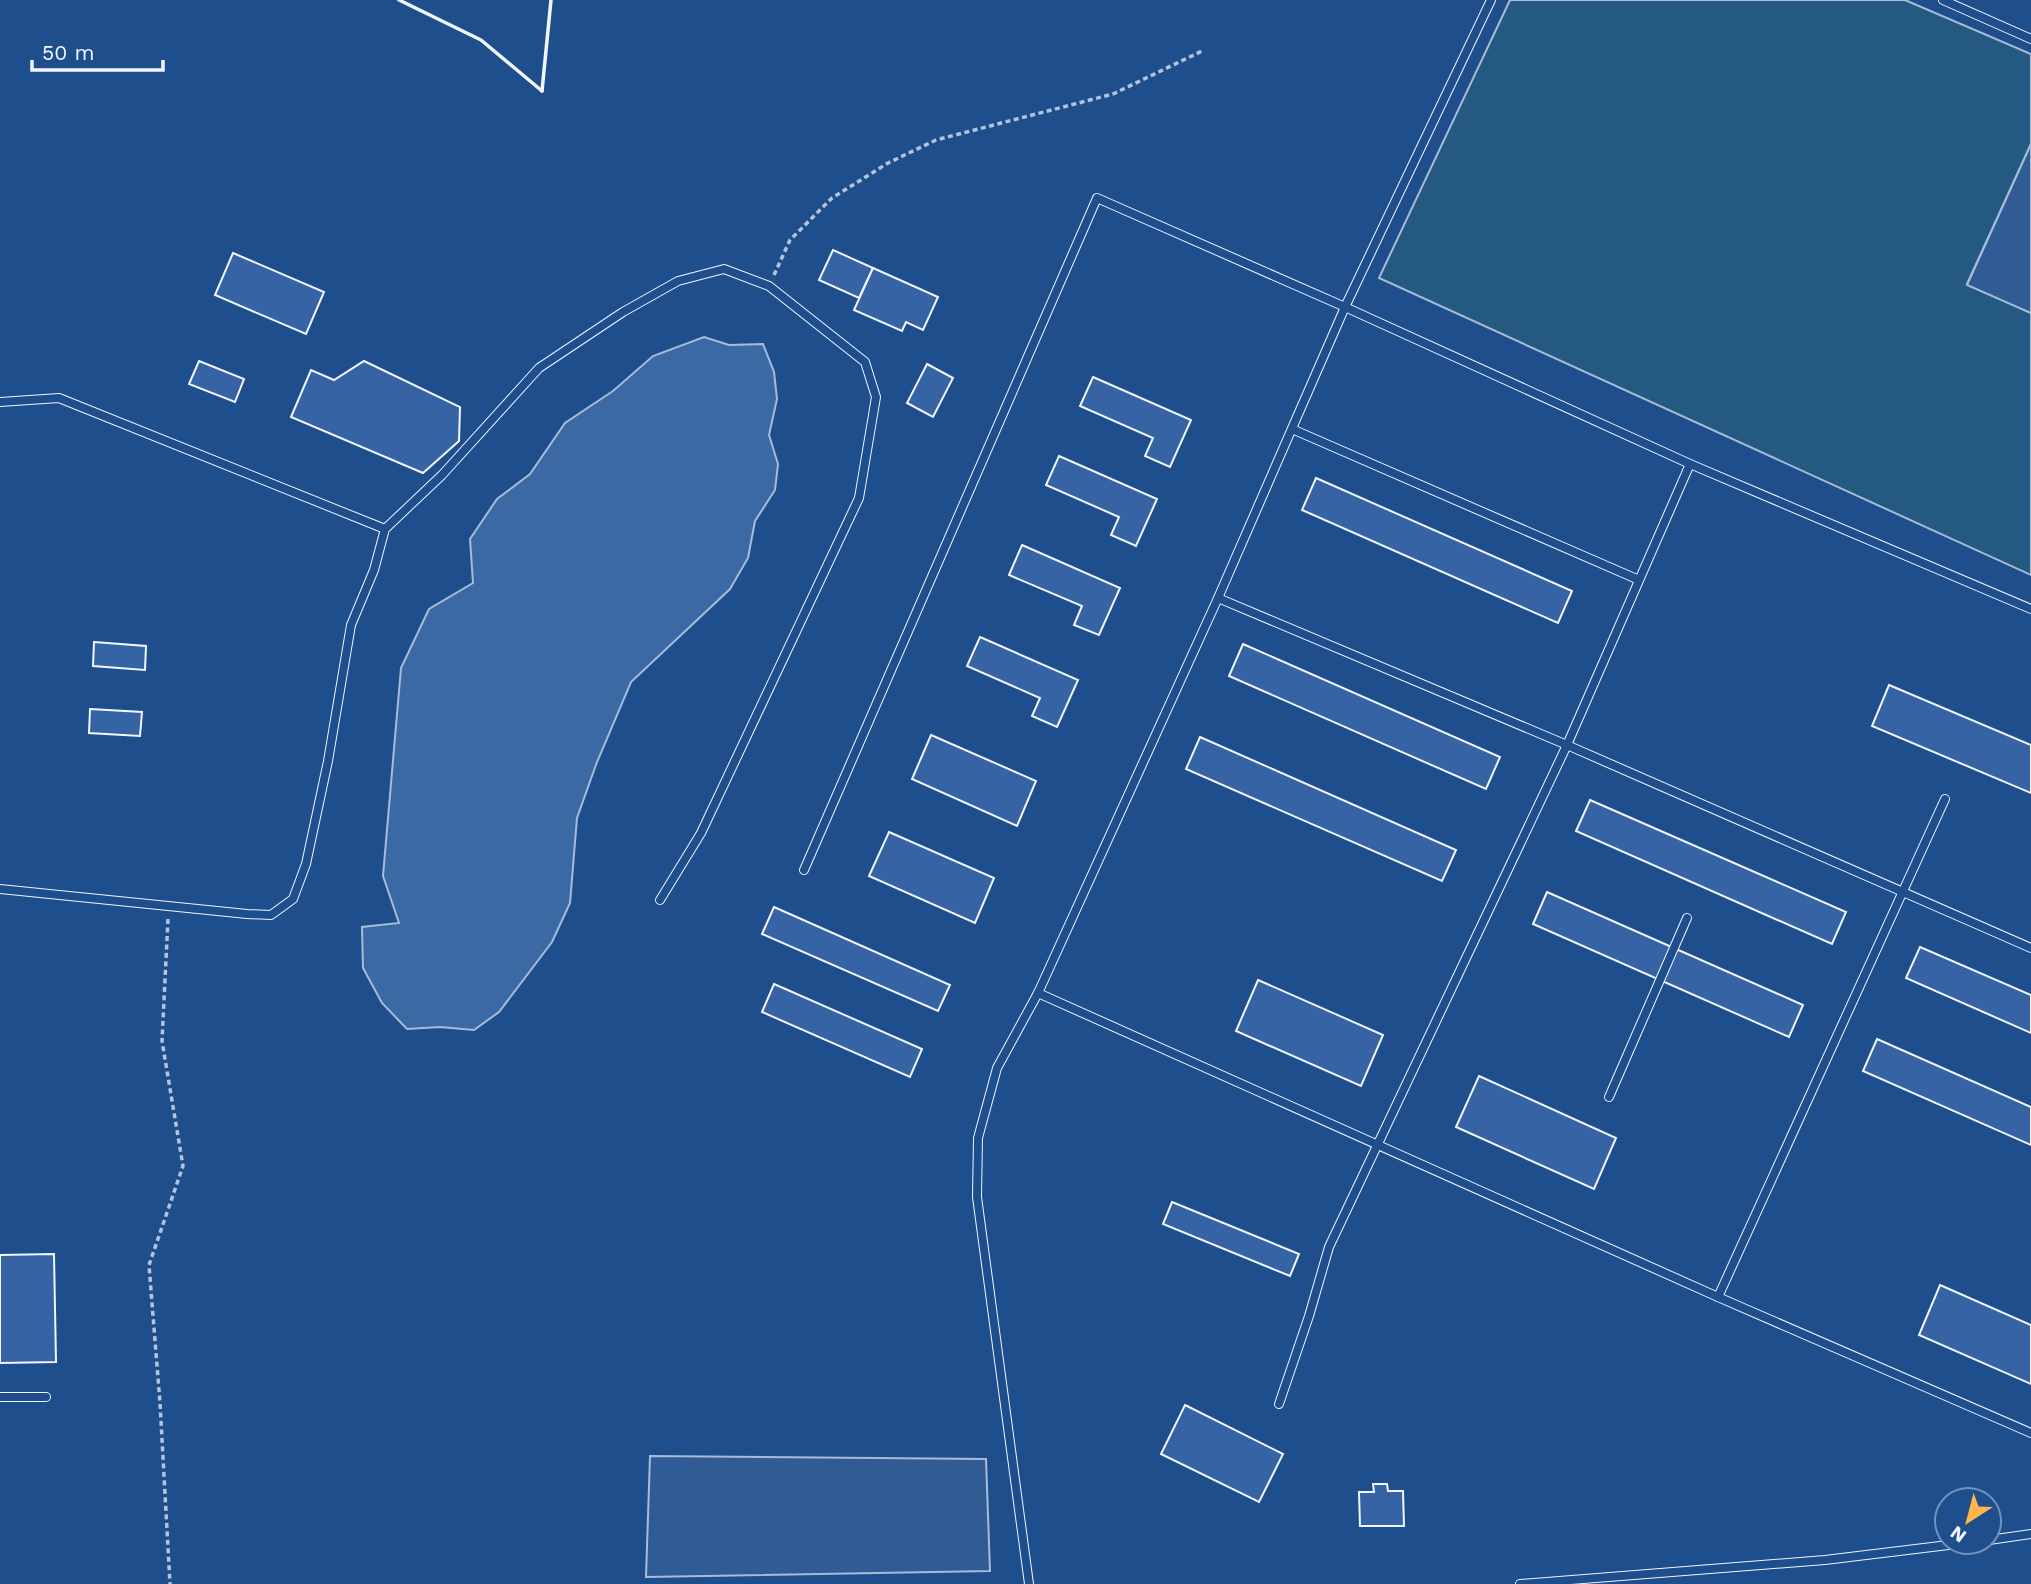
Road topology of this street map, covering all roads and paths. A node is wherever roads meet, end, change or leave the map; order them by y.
1 (1491, 0) edge
2 (1943, 0) edge
3 (2031, 39) edge
4 (1202, 51) dead end
5 (769, 286) junction
6 (1345, 307) junction
7 (0, 402) edge
8 (1292, 429) junction
9 (1690, 464) junction
10 (385, 530) junction
11 (1639, 580) junction
12 (1218, 598) junction
13 (2031, 609) edge
14 (1567, 745) junction
15 (1945, 799) dead end
16 (804, 870) dead end
17 (0, 889) edge
18 (1903, 893) junction
19 (660, 900) dead end
20 (169, 906) junction
21 (1687, 918) dead end
22 (2031, 948) edge
23 (1038, 993) junction
24 (1609, 1097) dead end
25 (1377, 1144) junction
26 (1718, 1297) junction
27 (0, 1397) edge
28 (46, 1397) dead end
29 (1279, 1404) dead end
30 (2031, 1433) edge
31 (2031, 1534) edge
32 (2003, 1538) edge
33 (1933, 1547) edge
34 (170, 1584) edge
35 (1029, 1584) edge
36 (1521, 1584) edge

1 - 6 lane
2 - 3 lane
4 - 5 path
5 - 10 lane
5 - 19 lane
6 - 8 lane
6 - 9 lane
6 - 16 lane
7 - 10 lane
8 - 11 lane
8 - 12 lane
9 - 11 lane
9 - 13 lane
10 - 20 lane
11 - 14 lane
12 - 14 lane
12 - 23 lane
14 - 18 lane
14 - 25 lane
15 - 18 lane
17 - 20 lane
18 - 22 lane
18 - 26 lane
20 - 34 path
21 - 24 lane
23 - 25 lane
23 - 35 lane
25 - 26 lane
25 - 29 lane
26 - 30 lane
27 - 28 lane
31 - 32 lane
33 - 36 lane

